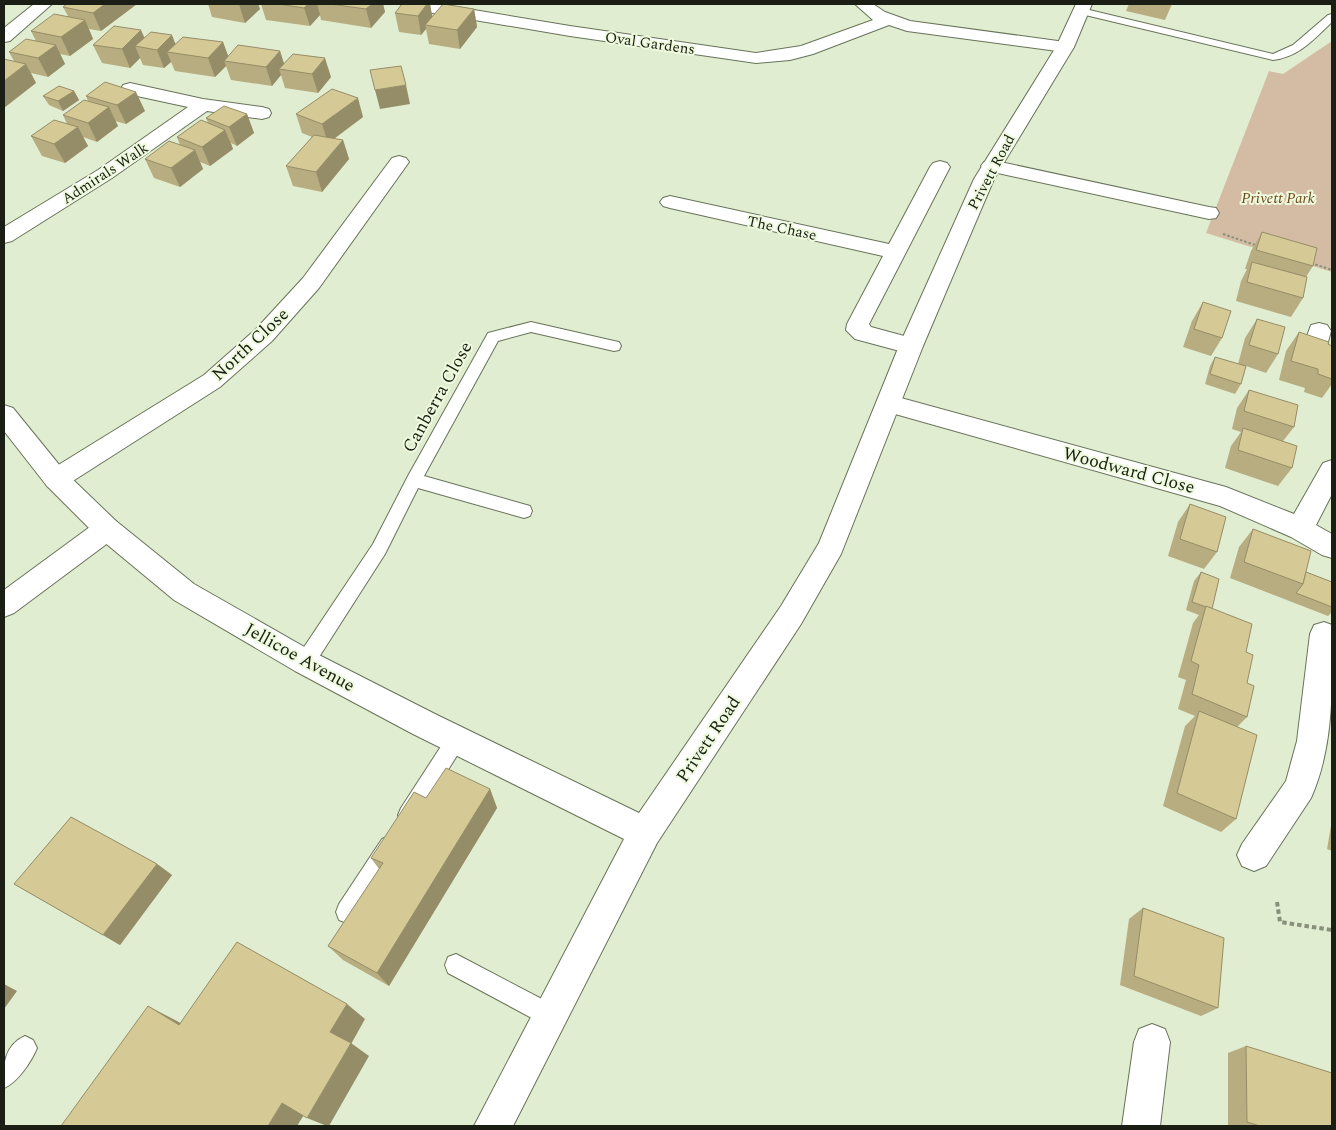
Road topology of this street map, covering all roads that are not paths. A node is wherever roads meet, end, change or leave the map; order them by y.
1 (39, 4) edge
2 (408, 4) edge
3 (862, 4) edge
4 (1083, 7) edge
5 (1332, 17) edge
6 (887, 20) junction
7 (4, 37) edge
8 (1065, 47) junction
9 (130, 88) edge
10 (203, 105) junction
11 (262, 113) dead end
12 (399, 162) dead end
13 (991, 166) junction
14 (940, 167) dead end
15 (670, 201) dead end
16 (1209, 213) dead end
17 (4, 236) edge
18 (895, 252) junction
19 (1318, 331) dead end
20 (614, 346) dead end
21 (911, 346) junction
22 (1332, 363) edge
23 (890, 404) junction
24 (4, 414) edge
25 (1332, 470) edge
26 (56, 479) junction
27 (414, 480) junction
28 (524, 511) dead end
29 (107, 529) junction
30 (1300, 529) junction
31 (1332, 547) edge
32 (4, 605) edge
33 (1324, 634) dead end
34 (304, 662) junction
35 (1324, 713) edge
36 (456, 740) junction
37 (645, 832) junction
38 (1254, 855) dead end
39 (347, 912) dead end
40 (456, 965) dead end
41 (549, 1015) junction
42 (1152, 1042) dead end
43 (25, 1048) dead end
44 (4, 1076) edge
45 (493, 1126) edge
46 (1141, 1126) edge

1 - 7 street
2 - 6 street, Oval Gardens
3 - 6 street
4 - 5 lane
4 - 8 street, Privett Road
6 - 8 street
8 - 13 street, Privett Road
9 - 10 street
10 - 11 street
10 - 17 street, Admirals Walk
12 - 26 street, North Close
13 - 16 street
13 - 21 street, Privett Road
14 - 18 street
15 - 18 street, The Chase
18 - 21 street
19 - 22 street
20 - 27 lane, Canberra Close
21 - 23 street, Privett Road
23 - 30 street, Woodward Close
23 - 37 street, Privett Road
24 - 26 street, Jellicoe Avenue
25 - 30 street
26 - 29 street, Jellicoe Avenue
27 - 28 lane, Canberra Close
27 - 34 lane, Canberra Close
29 - 32 street
29 - 34 street, Jellicoe Avenue
30 - 31 street, Woodward Close
33 - 35 street
34 - 36 street, Jellicoe Avenue
35 - 38 street
36 - 37 street, Jellicoe Avenue
36 - 39 lane
37 - 41 street, Privett Road
40 - 41 lane
41 - 45 street, Privett Road
42 - 46 street
43 - 44 lane

